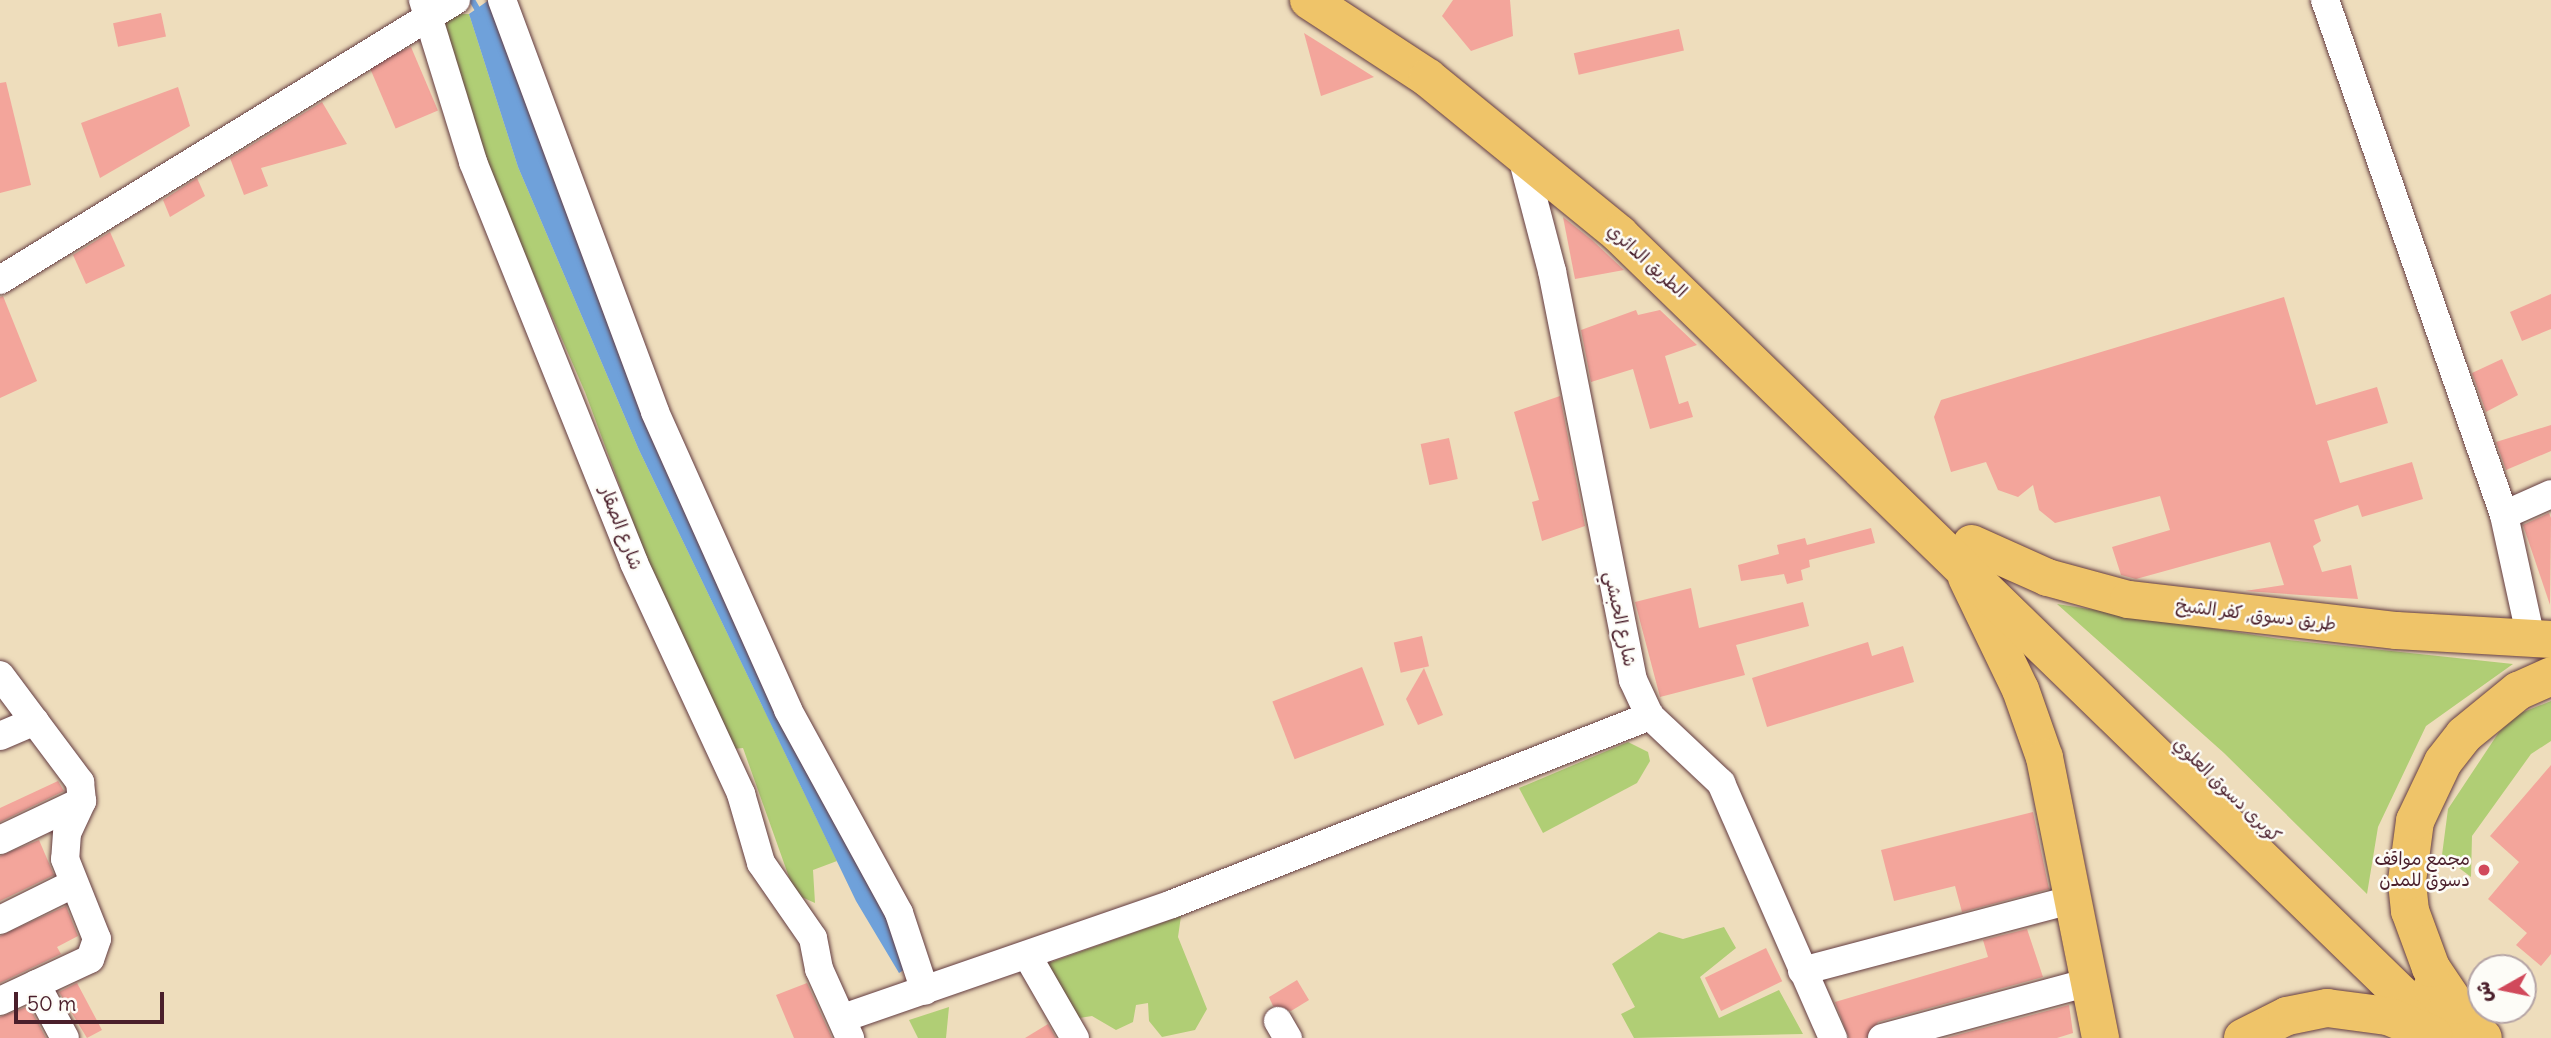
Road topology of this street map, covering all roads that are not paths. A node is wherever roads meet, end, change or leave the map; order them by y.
1 (502, 0) edge
2 (1309, 0) edge
3 (1354, 0) edge
4 (2325, 0) edge
5 (436, 7) edge
6 (1521, 150) junction
7 (0, 280) edge
8 (2551, 494) edge
9 (2504, 515) junction
10 (1964, 550) junction
11 (2541, 639) edge
12 (0, 675) edge
13 (2551, 676) edge
14 (1650, 716) junction
15 (35, 721) junction
16 (0, 736) edge
17 (82, 801) junction
18 (0, 840) edge
19 (73, 884) junction
20 (2075, 899) junction
21 (0, 920) edge
22 (1027, 955) junction
23 (1802, 971) junction
24 (2090, 982) junction
25 (36, 984) junction
26 (925, 991) junction
27 (0, 1001) edge
28 (848, 1028) edge
29 (2459, 1035) edge
30 (65, 1038) edge
31 (1074, 1038) edge
32 (1833, 1038) edge
33 (1882, 1038) edge
34 (2100, 1038) edge
35 (2243, 1038) edge

1 - 26 street
2 - 6 highway, الطريق الدائري
3 - 10 highway, الطريق الدائري
4 - 9 street
5 - 7 street
5 - 28 street, شارع الصقار
6 - 10 highway, الطريق الدائري
6 - 14 street, شارع الحبشي
8 - 9 street
9 - 11 street
10 - 11 main road, طريق دسوق, كفر الشيخ
10 - 20 main road
10 - 29 highway, كوبرى دسوق العلوي
12 - 15 street
13 - 29 highway
14 - 22 street
14 - 23 street, شارع الحبشي
15 - 16 street
15 - 17 street
17 - 18 street
17 - 19 street
19 - 21 street
19 - 25 street
20 - 23 street
20 - 24 main road
22 - 26 street
22 - 31 street
23 - 32 street, شارع الحبشي
24 - 33 street
24 - 34 main road
25 - 27 street
25 - 30 street
26 - 28 street
29 - 35 highway

